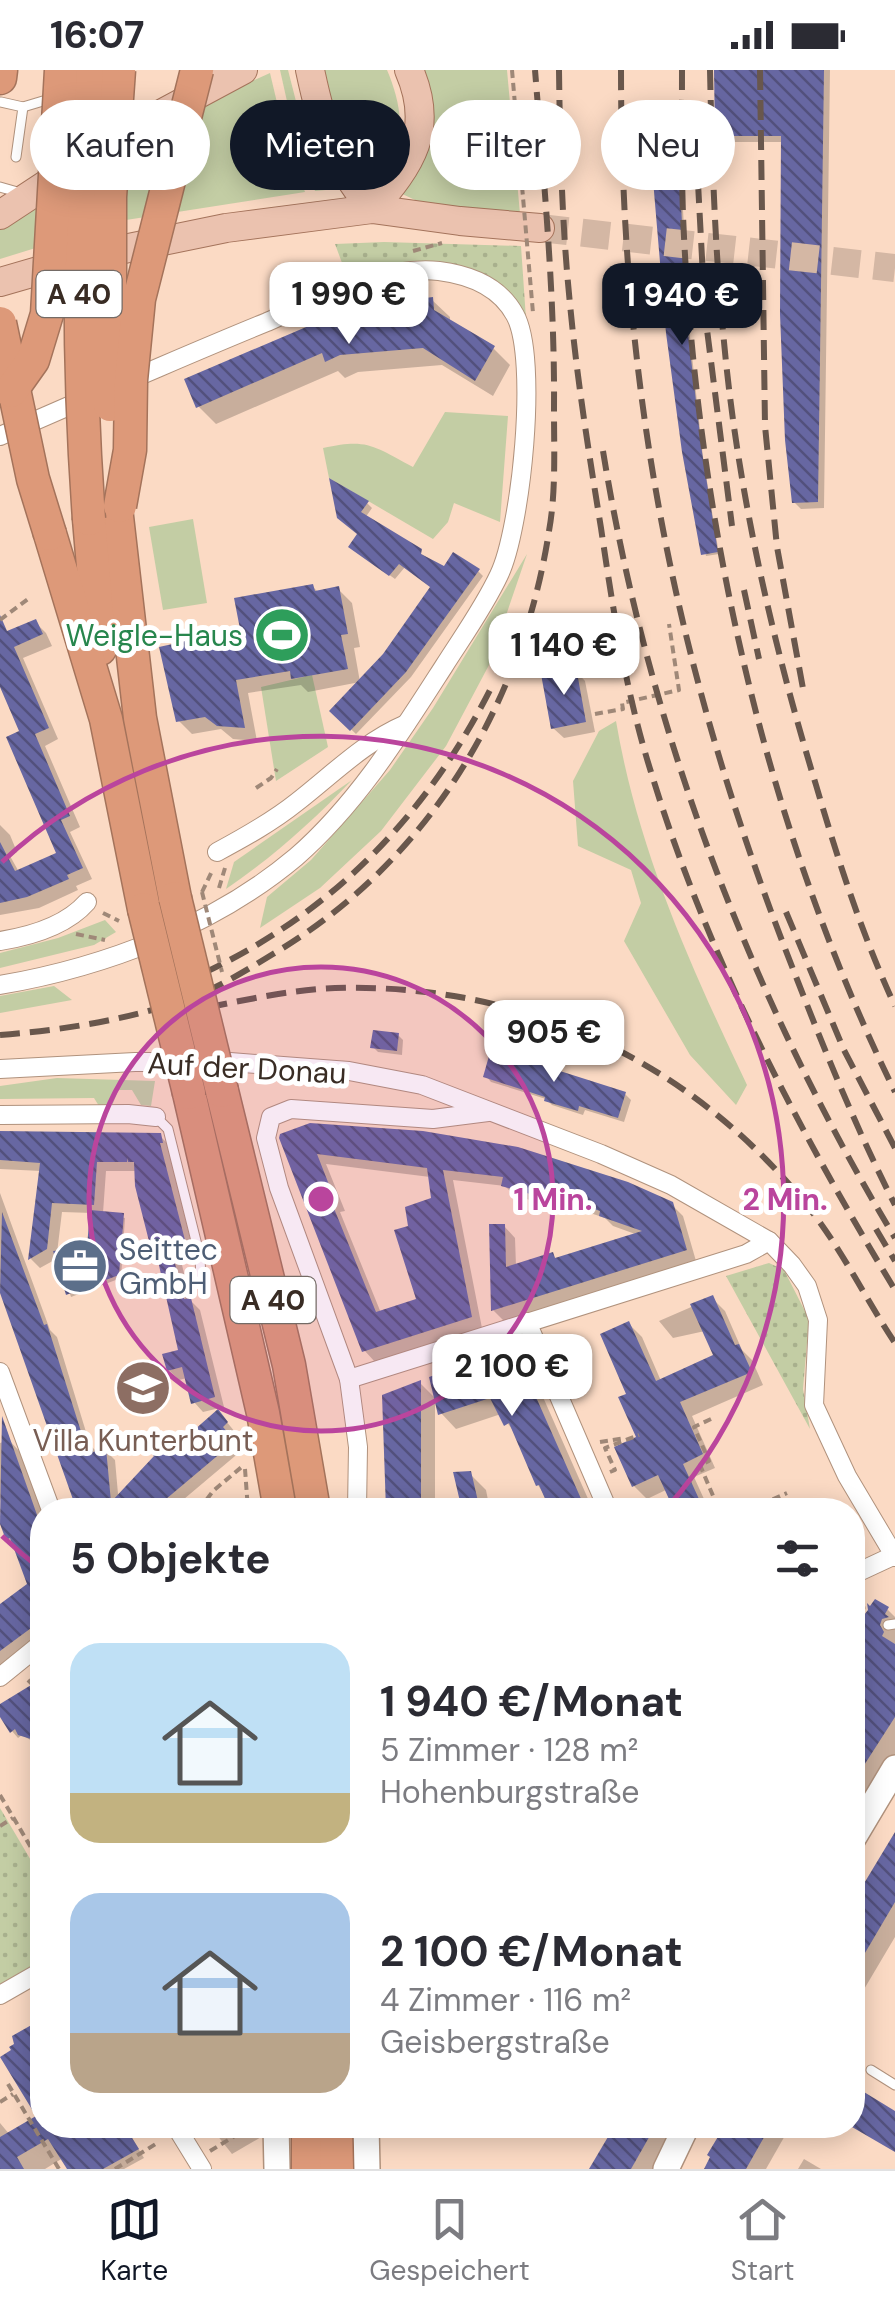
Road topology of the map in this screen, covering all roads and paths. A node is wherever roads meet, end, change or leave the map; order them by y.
1 (61, 70) edge
2 (88, 70) edge
3 (243, 70) edge
4 (310, 70) edge
5 (409, 70) edge
6 (512, 70) edge
7 (122, 72) edge
8 (207, 76) edge
9 (2, 89) edge
10 (121, 100) edge
11 (172, 100) edge
12 (22, 107) junction
13 (16, 157) dead end
14 (0, 186) edge
15 (37, 190) edge
16 (28, 196) junction
17 (0, 200) edge
18 (372, 209) junction
19 (0, 215) edge
20 (540, 228) tunnel mouth
21 (0, 282) edge
22 (533, 313) dead end
23 (0, 323) edge
24 (6, 395) edge
25 (0, 436) edge
26 (110, 515) junction
27 (28, 599) dead end
28 (0, 620) edge
29 (669, 624) dead end
30 (595, 714) dead end
31 (106, 719) junction
32 (406, 724) junction
33 (276, 768) dead end
34 (256, 788) dead end
35 (217, 852) dead end
36 (210, 871) dead end
37 (225, 872) dead end
38 (218, 891) dead end
39 (189, 895) junction
40 (95, 908) joint
41 (131, 915) junction
42 (78, 934) dead end
43 (103, 939) dead end
44 (0, 941) edge
45 (0, 985) edge
46 (0, 1070) edge
47 (488, 1112) junction
48 (0, 1115) edge
49 (156, 1117) joint
50 (769, 1241) junction
51 (201, 1280) dead end
52 (527, 1322) junction
53 (0, 1372) edge
54 (350, 1379) junction
55 (711, 1419) dead end
56 (639, 1435) dead end
57 (629, 1438) junction
58 (599, 1443) dead end
59 (594, 1479) junction
60 (787, 1493) dead end
61 (46, 1498) edge
62 (208, 1498) edge
63 (247, 1498) edge
64 (278, 1498) edge
65 (312, 1498) edge
66 (357, 1498) edge
67 (603, 1498) edge
68 (714, 1498) edge
69 (776, 1498) edge
70 (860, 1498) edge
71 (865, 1507) edge
72 (894, 1556) edge
73 (865, 1569) edge
74 (30, 1653) edge
75 (0, 1677) edge
76 (895, 1768) edge
77 (0, 1795) edge
78 (13, 1818) junction
79 (865, 1818) edge
80 (0, 1826) edge
81 (30, 1846) edge
82 (30, 1978) edge
83 (0, 1995) edge
84 (871, 2070) dead end
85 (8, 2084) dead end
86 (895, 2085) edge
87 (14, 2094) junction
88 (0, 2102) edge
89 (30, 2121) edge
90 (40, 2138) edge
91 (183, 2138) edge
92 (235, 2138) edge
93 (276, 2138) edge
94 (308, 2138) edge
95 (336, 2138) edge
96 (366, 2138) edge
97 (680, 2138) edge
98 (159, 2142) dead end
99 (198, 2164) edge
100 (665, 2164) edge
101 (59, 2169) edge
102 (115, 2169) edge
103 (277, 2169) edge
104 (308, 2169) edge
105 (337, 2169) edge
106 (367, 2169) edge

1 - 24 highway, bridge
2 - 26 highway, A 40, bridge
3 - 8 main road
4 - 18 main road
5 - 18 main road
6 - 22 path, bridge
7 - 10 lane
7 - 12 lane
7 - 26 highway, A 40, bridge
8 - 11 main road
8 - 26 highway, bridge
9 - 12 lane
12 - 13 lane
14 - 16 lane
15 - 16 main road
16 - 17 lane
16 - 19 main road
18 - 20 main road
18 - 21 main road
23 - 31 highway, bridge
25 - 32 street
26 - 31 highway, A 40
26 - 39 highway, A 40
27 - 28 path
29 - 30 path
31 - 41 highway, A 40
32 - 35 street
32 - 45 street
33 - 34 path
36 - 39 path
37 - 38 path
39 - 65 highway, A 40, bridge
40 - 41 path
40 - 44 street
41 - 64 highway, A 40, bridge
42 - 43 path
46 - 47 street, Auf der Donau
47 - 50 street, Auf der Donau
47 - 54 street, Auf der Donau
48 - 49 street, Auf der Donau
49 - 51 lane, Auf der Donau
50 - 52 street
50 - 70 street, Auf der Donau
52 - 54 street
52 - 59 street
53 - 61 street
54 - 66 street
55 - 68 path
56 - 57 path
57 - 58 path
57 - 59 path
59 - 67 street
60 - 69 path
62 - 63 path
71 - 72 street, Auf der Donau
72 - 73 street
74 - 75 street
76 - 79 main road
77 - 78 path
78 - 80 path
78 - 81 path
82 - 83 street
84 - 86 lane
85 - 87 path
87 - 88 path
87 - 89 path
90 - 101 path
91 - 99 street
92 - 99 path
93 - 103 main road
94 - 104 highway
95 - 105 highway
96 - 106 main road
97 - 100 main road
98 - 102 path

